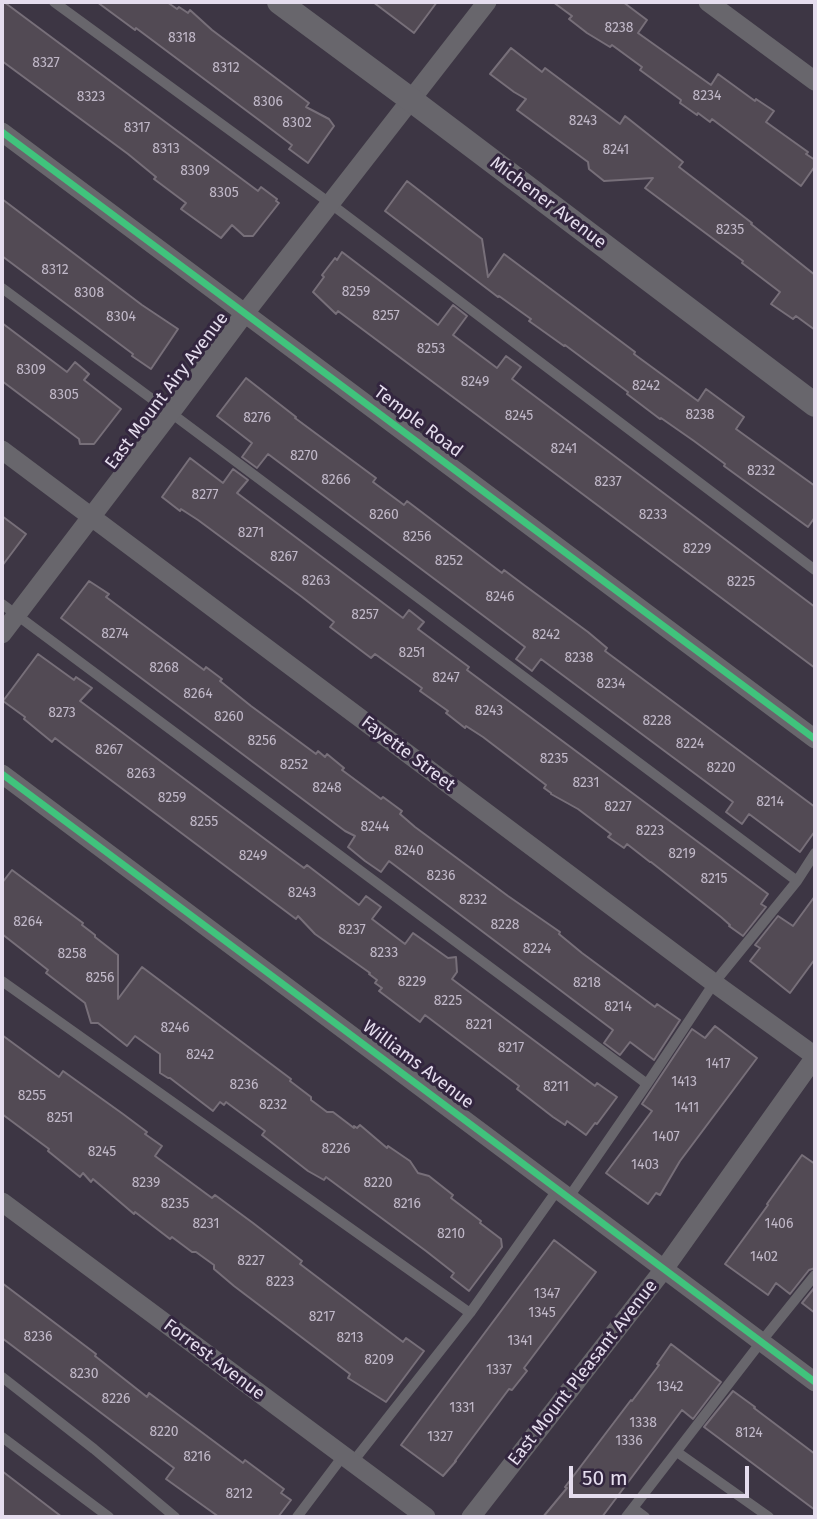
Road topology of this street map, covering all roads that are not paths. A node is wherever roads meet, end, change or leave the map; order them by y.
1 (54, 2) edge
2 (279, 2) edge
3 (487, 2) edge
4 (708, 2) edge
5 (815, 81) edge
6 (410, 99) junction
7 (2, 132) edge
8 (331, 204) junction
9 (2, 288) edge
10 (245, 313) junction
11 (815, 405) edge
12 (171, 413) junction
13 (2, 450) edge
14 (91, 516) junction
15 (815, 570) edge
16 (9, 609) edge
17 (2, 634) edge
18 (815, 739) edge
19 (2, 774) edge
20 (815, 853) edge
21 (797, 881) junction
22 (2, 981) edge
23 (714, 983) junction
24 (815, 1057) edge
25 (647, 1084) junction
26 (564, 1193) junction
27 (2, 1202) edge
28 (664, 1269) junction
29 (815, 1275) edge
30 (470, 1313) junction
31 (761, 1342) junction
32 (2, 1377) edge
33 (815, 1382) edge
34 (2, 1437) edge
35 (677, 1452) junction
36 (347, 1460) junction
37 (633, 1508) junction
38 (109, 1517) edge
39 (175, 1517) edge
40 (298, 1517) edge
41 (426, 1517) edge
42 (471, 1517) edge
43 (626, 1517) edge
44 (645, 1517) edge
45 (769, 1517) edge

1 - 8 lane
2 - 6 street, Michener Avenue
3 - 6 street, East Mount Airy Avenue
4 - 5 street
6 - 8 street, East Mount Airy Avenue
6 - 11 street, Michener Avenue
7 - 10 street, Temple Road
8 - 10 street, East Mount Airy Avenue
8 - 15 lane
9 - 12 lane
10 - 12 street, East Mount Airy Avenue
10 - 18 street, Temple Road
12 - 14 street, East Mount Airy Avenue
12 - 21 lane
13 - 14 street, Fayette Street
14 - 16 street, East Mount Airy Avenue
14 - 23 street, Fayette Street
16 - 17 street, East Mount Airy Avenue
16 - 25 lane
19 - 26 street, Williams Avenue
20 - 21 lane
21 - 23 lane
22 - 30 lane
23 - 24 street, Fayette Street
23 - 25 lane
24 - 28 street, East Mount Pleasant Avenue
25 - 26 lane
26 - 28 street, Williams Avenue
26 - 30 lane
27 - 36 street, Forrest Avenue
28 - 31 street, Williams Avenue
28 - 42 street, East Mount Pleasant Avenue
29 - 31 lane
30 - 36 lane
31 - 33 street, Williams Avenue
31 - 35 lane
32 - 39 lane
34 - 38 lane
35 - 37 lane
35 - 45 lane
36 - 40 lane
36 - 41 street, Forrest Avenue
37 - 43 lane
37 - 44 lane

